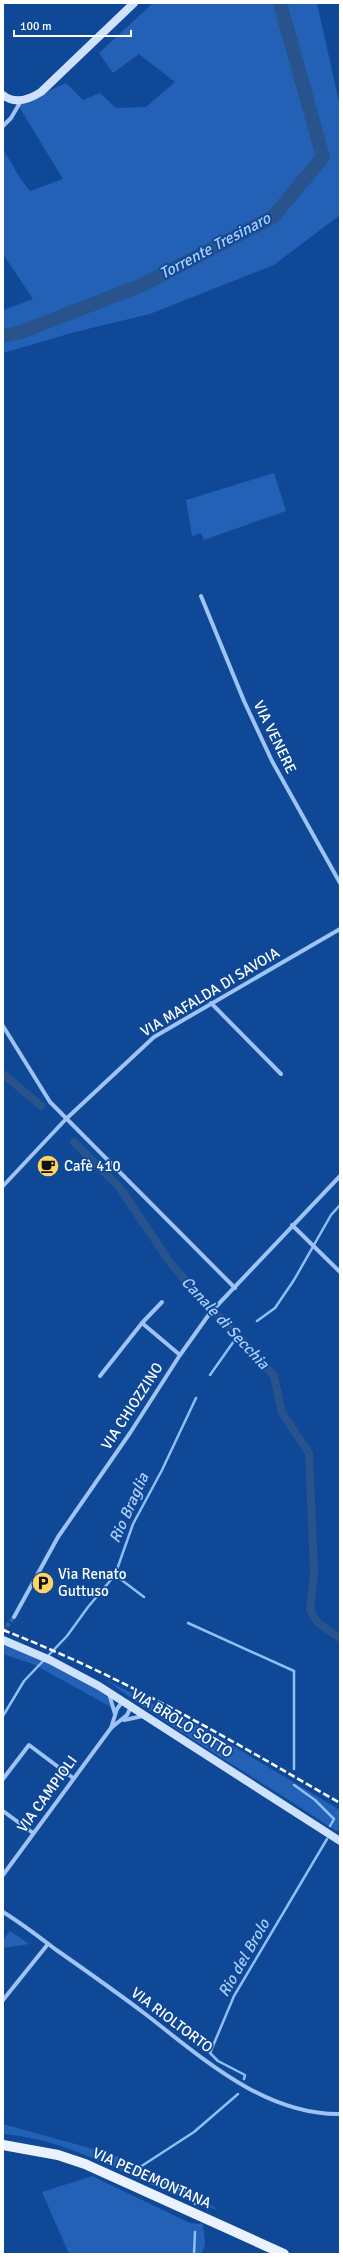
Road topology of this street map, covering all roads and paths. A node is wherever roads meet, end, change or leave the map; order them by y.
1 (134, 3) edge
2 (3, 95) edge
3 (21, 101) junction
4 (3, 126) edge
5 (201, 596) dead end
6 (340, 883) edge
7 (340, 929) edge
8 (211, 1003) junction
9 (3, 1026) edge
10 (280, 1074) dead end
11 (66, 1119) junction
12 (340, 1176) edge
13 (3, 1186) edge
14 (292, 1225) junction
15 (340, 1272) edge
16 (235, 1288) junction
17 (162, 1302) dead end
18 (142, 1323) junction
19 (180, 1355) junction
20 (100, 1376) dead end
21 (14, 1617) tunnel mouth
22 (3, 1640) edge
23 (108, 1692) junction
24 (122, 1702) junction
25 (131, 1708) junction
26 (115, 1715) junction
27 (145, 1716) junction
28 (120, 1722) junction
29 (111, 1728) junction
30 (73, 1778) junction
31 (3, 1779) edge
32 (3, 1811) edge
33 (33, 1833) junction
34 (340, 1841) edge
35 (3, 1875) edge
36 (3, 1912) edge
37 (48, 1944) junction
38 (3, 2000) edge
39 (340, 2114) edge
40 (3, 2145) edge
41 (284, 2254) edge

1 - 3 main road
2 - 3 main road
3 - 4 street
5 - 6 street, VIA VENERE
7 - 8 street, VIA MAFALDA DI SAVOIA
8 - 10 street
8 - 11 street, VIA MAFALDA DI SAVOIA
9 - 11 street
11 - 13 street
11 - 16 street
12 - 14 street, VIA CHIOZZINO
14 - 15 street
14 - 16 street, VIA CHIOZZINO
16 - 19 street, VIA CHIOZZINO
17 - 18 street
18 - 19 street
18 - 20 street
19 - 21 street, VIA CHIOZZINO
22 - 23 main road, VIA BROLO SOTTO
23 - 24 main road, VIA BROLO SOTTO
23 - 26 street
24 - 25 main road, VIA BROLO SOTTO
24 - 26 street, VIA CAMPIOLI
25 - 27 main road, VIA BROLO SOTTO
25 - 28 street, VIA CAMPIOLI
26 - 29 street, VIA CAMPIOLI
27 - 28 street, VIA CAMPIOLI
27 - 34 main road, VIA BROLO SOTTO
28 - 29 street, VIA CAMPIOLI
29 - 30 street, VIA CAMPIOLI
30 - 31 street
30 - 33 street, VIA CAMPIOLI
32 - 33 street
33 - 35 street, VIA CAMPIOLI
36 - 37 street, VIA RIOLTORTO
37 - 38 street
37 - 39 street, VIA RIOLTORTO
40 - 41 main road, VIA PEDEMONTANA

